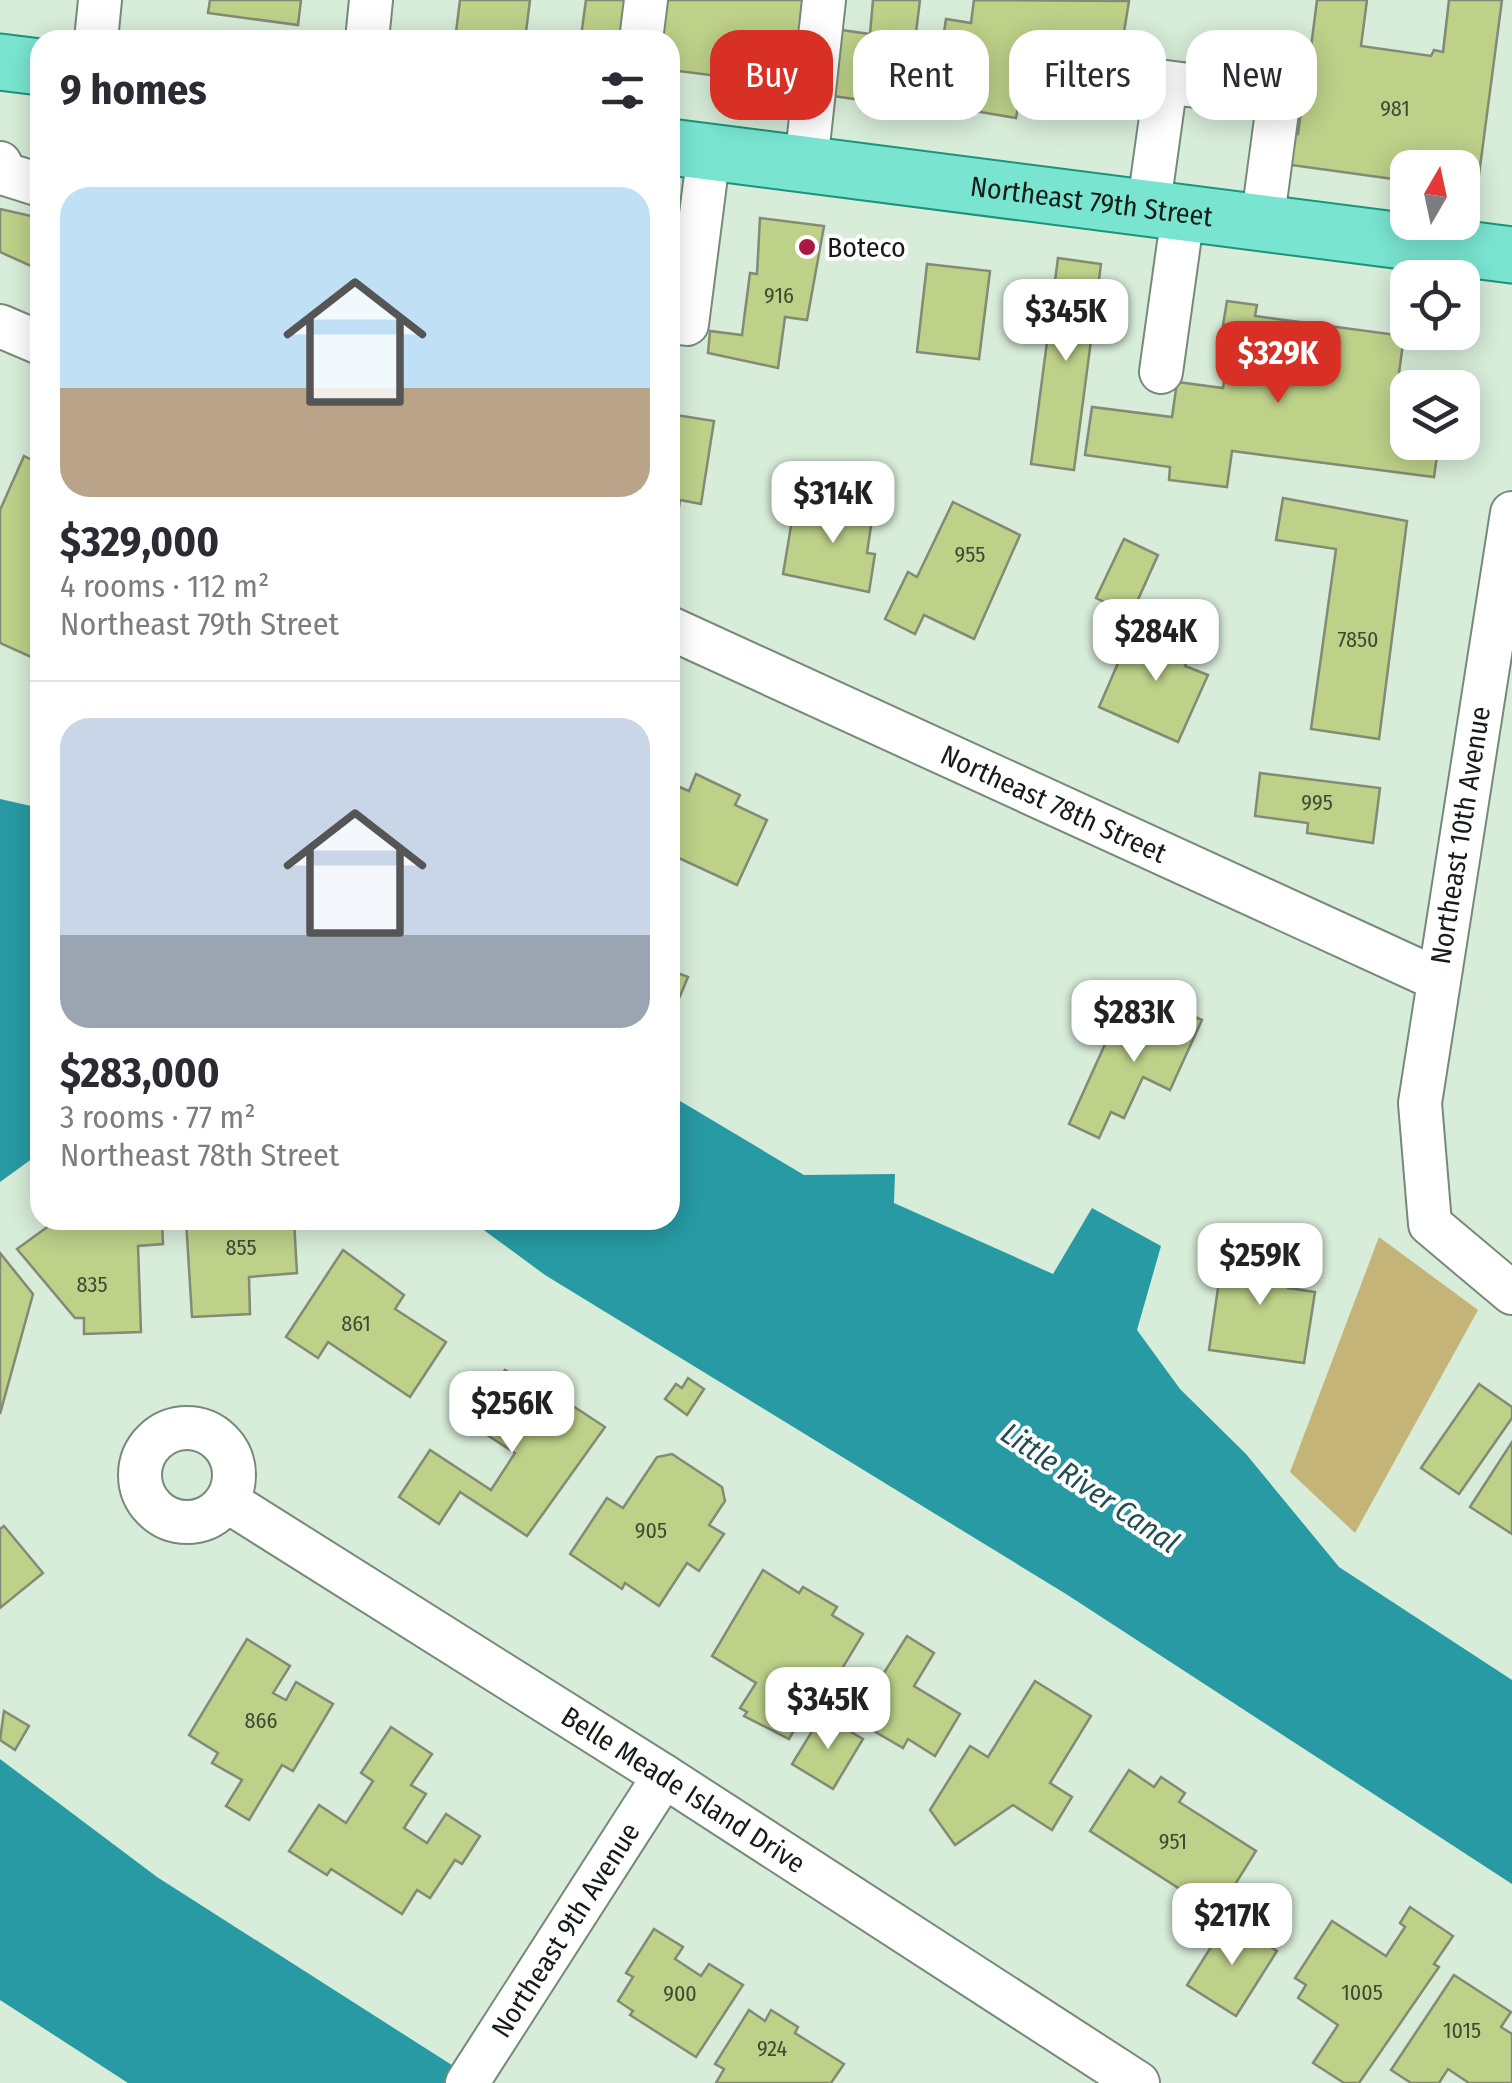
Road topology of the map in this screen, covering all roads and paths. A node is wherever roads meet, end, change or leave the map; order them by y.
1 (100, 0) edge
2 (371, 0) edge
3 (646, 0) edge
4 (824, 0) edge
5 (97, 30) edge
6 (368, 30) edge
7 (642, 30) edge
8 (0, 62) edge
9 (30, 66) edge
10 (690, 149) edge
11 (0, 162) edge
12 (806, 163) junction
13 (30, 181) edge
14 (1166, 212) junction
15 (1262, 224) junction
16 (1512, 255) edge
17 (680, 323) edge
18 (0, 326) edge
19 (30, 339) edge
20 (1161, 372) dead end
21 (1512, 513) edge
22 (680, 633) edge
23 (1437, 979) junction
24 (1512, 1293) edge
25 (227, 1501) dead end
26 (664, 1776) junction
27 (467, 2083) edge
28 (1138, 2083) edge

1 - 5 street
2 - 6 street
3 - 7 street
4 - 12 street
8 - 9 main road
10 - 12 main road, Northeast 79th Street
10 - 17 street
11 - 13 street
12 - 14 main road, Northeast 79th Street
14 - 15 main road, Northeast 79th Street
14 - 15 street
14 - 20 street
15 - 16 main road, Northeast 79th Street
18 - 19 street
21 - 23 street, Northeast 10th Avenue
22 - 23 street, Northeast 78th Street
23 - 24 street, Northeast 10th Avenue
25 - 26 street, Belle Meade Island Drive
26 - 27 street, Northeast 9th Avenue
26 - 28 street, Belle Meade Island Drive

